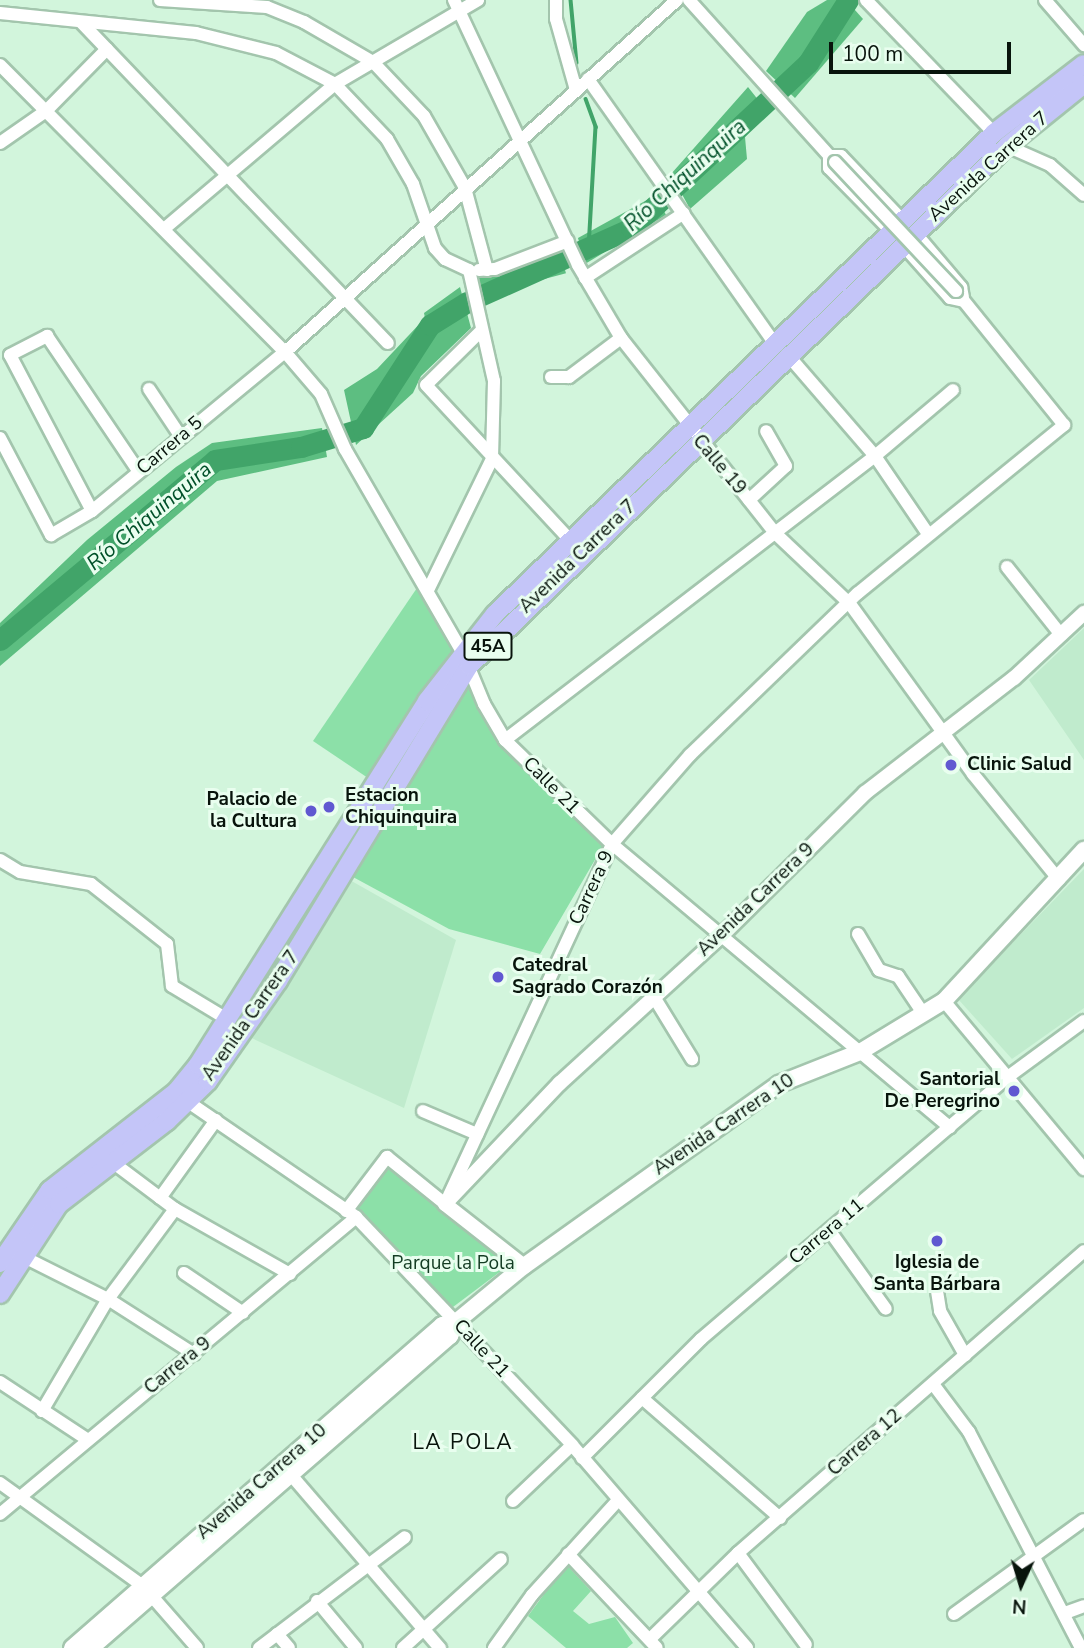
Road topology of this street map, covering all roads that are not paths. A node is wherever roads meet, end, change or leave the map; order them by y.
1 (160, 0) edge
2 (478, 0) edge
3 (556, 0) edge
4 (677, 0) edge
5 (689, 0) edge
6 (866, 0) edge
7 (1045, 0) edge
8 (457, 5) edge
9 (0, 13) edge
10 (81, 22) junction
11 (1084, 45) edge
12 (107, 49) junction
13 (373, 62) junction
14 (1084, 64) edge
15 (0, 65) edge
16 (588, 79) junction
17 (335, 84) junction
18 (1084, 84) edge
19 (576, 90) junction
20 (46, 111) junction
21 (1001, 139) junction
22 (0, 143) edge
23 (521, 143) junction
24 (832, 159) junction
25 (230, 177) junction
26 (466, 188) junction
27 (1084, 195) edge
28 (681, 208) junction
29 (427, 221) junction
30 (164, 229) junction
31 (903, 233) junction
32 (570, 244) junction
33 (469, 270) junction
34 (487, 270) junction
35 (585, 278) junction
36 (960, 296) junction
37 (345, 297) junction
38 (482, 330) junction
39 (621, 338) junction
40 (388, 343) dead end
41 (781, 349) junction
42 (285, 352) junction
43 (551, 377) dead end
44 (149, 390) dead end
45 (953, 390) dead end
46 (687, 426) junction
47 (766, 431) dead end
48 (181, 437) junction
49 (0, 438) edge
50 (700, 441) junction
51 (875, 456) junction
52 (492, 459) junction
53 (139, 472) junction
54 (749, 500) junction
55 (92, 511) junction
56 (775, 533) junction
57 (928, 534) junction
58 (570, 540) junction
59 (1007, 567) dead end
60 (428, 590) junction
61 (850, 604) junction
62 (1084, 613) edge
63 (1061, 635) junction
64 (466, 660) junction
65 (943, 729) junction
66 (505, 740) junction
67 (612, 845) junction
68 (1084, 850) edge
69 (0, 860) edge
70 (1059, 880) junction
71 (858, 934) dead end
72 (722, 935) junction
73 (654, 997) junction
74 (944, 1001) junction
75 (923, 1013) junction
76 (227, 1019) junction
77 (1084, 1021) edge
78 (860, 1052) junction
79 (692, 1059) dead end
80 (1009, 1076) junction
81 (181, 1097) junction
82 (423, 1111) dead end
83 (216, 1121) junction
84 (950, 1128) junction
85 (477, 1134) junction
86 (111, 1161) junction
87 (1084, 1169) edge
88 (160, 1198) junction
89 (445, 1204) junction
90 (175, 1209) junction
91 (351, 1214) junction
92 (829, 1230) junction
93 (1084, 1251) edge
94 (24, 1257) junction
95 (0, 1263) edge
96 (524, 1266) junction
97 (184, 1273) dead end
98 (290, 1274) junction
99 (937, 1292) dead end
100 (0, 1294) edge
101 (108, 1299) junction
102 (886, 1309) dead end
103 (243, 1313) junction
104 (456, 1322) junction
105 (194, 1354) junction
106 (965, 1355) junction
107 (0, 1382) edge
108 (933, 1384) junction
109 (642, 1398) junction
110 (42, 1411) junction
111 (88, 1440) junction
112 (572, 1445) junction
113 (582, 1458) junction
114 (287, 1470) junction
115 (0, 1483) edge
116 (21, 1497) junction
117 (618, 1500) junction
118 (513, 1502) dead end
119 (0, 1514) edge
120 (780, 1518) junction
121 (1084, 1520) edge
122 (405, 1536) dead end
123 (738, 1553) junction
124 (568, 1554) junction
125 (1035, 1554) junction
126 (501, 1559) dead end
127 (370, 1565) junction
128 (147, 1591) junction
129 (698, 1592) junction
130 (317, 1601) junction
131 (1084, 1606) edge
132 (1065, 1613) junction
133 (954, 1614) dead end
134 (423, 1631) junction
135 (277, 1634) junction
136 (654, 1644) edge
137 (806, 1645) dead end
138 (72, 1648) edge
139 (91, 1648) edge
140 (197, 1648) edge
141 (259, 1648) edge
142 (289, 1648) edge
143 (356, 1648) edge
144 (403, 1648) edge
145 (440, 1648) edge
146 (494, 1648) edge
147 (747, 1648) edge
148 (1081, 1648) edge

1 - 13 street
2 - 8 street
3 - 19 street
4 - 16 street, Carrera 5
5 - 24 street
6 - 21 street
7 - 11 street
8 - 13 street
8 - 23 street, Calle 19
9 - 10 street
10 - 12 street
10 - 17 street
12 - 20 street
12 - 25 street
13 - 17 street
13 - 26 street
14 - 21 main road, Avenida Carrera 7 / 45A
15 - 20 street, Calle 21
16 - 19 street, Carrera 5
16 - 28 street
17 - 25 street
17 - 29 street
18 - 21 main road, Avenida Carrera 7 / 45A
19 - 23 street, Carrera 5
20 - 22 street
20 - 30 street, Calle 21
21 - 27 street
21 - 31 main road, Avenida Carrera 7 / 45A
23 - 26 street, Carrera 5
23 - 32 street, Calle 19
24 - 31 street
24 - 36 street, bridge
25 - 30 street
25 - 37 street
26 - 29 street, Carrera 5
26 - 34 street
28 - 35 street
28 - 41 street
29 - 33 street
29 - 37 street, Carrera 5
30 - 42 street, Calle 21
31 - 36 street
31 - 41 main road, Avenida Carrera 7 / 45A
32 - 34 street
32 - 35 street, Calle 19
33 - 34 street
33 - 38 street
35 - 39 street, Calle 19
36 - 57 street, Carrera 9
37 - 40 street
37 - 42 street, Carrera 5
38 - 52 street
38 - 52 street
39 - 43 street
39 - 46 street, Calle 19
41 - 46 main road, Avenida Carrera 7 / 45A
41 - 50 main road, Avenida Carrera 7 / 45A
41 - 51 street
42 - 48 street, Carrera 5
42 - 60 street, Calle 21
44 - 48 street
45 - 51 street
46 - 50 street, Calle 19
46 - 58 main road, Avenida Carrera 7 / 45A
47 - 54 street
48 - 53 street, Carrera 5
49 - 55 street, Carrera 5
50 - 54 street, Calle 19
50 - 64 main road, Avenida Carrera 7 / 45A
51 - 56 street
51 - 57 street
52 - 58 street
52 - 60 street
53 - 55 street, Carrera 5
53 - 55 street
54 - 56 street, Calle 19
56 - 61 street, Calle 19
56 - 66 street
57 - 61 street, Carrera 9
58 - 64 main road, Avenida Carrera 7 / 45A
59 - 63 street
60 - 64 street, Calle 21
61 - 65 street, Calle 19
61 - 67 street, Carrera 9
62 - 63 street, Avenida Carrera 9
63 - 65 street, Avenida Carrera 9
64 - 66 street, Calle 21
64 - 76 main road, Avenida Carrera 7 / 45A
64 - 81 main road, Avenida Carrera 7 / 45A
65 - 70 street, Calle 19
65 - 72 street, Avenida Carrera 9
66 - 67 street, Calle 21
67 - 72 street, Calle 21
67 - 85 street, Carrera 9
68 - 70 main road, Avenida Carrera 10
69 - 76 street
70 - 74 main road, Avenida Carrera 10
71 - 75 street
72 - 73 street, Avenida Carrera 9
72 - 78 street, Calle 21
73 - 79 street
73 - 89 street, Avenida Carrera 9
74 - 75 main road, Avenida Carrera 10
74 - 80 street
75 - 78 main road, Avenida Carrera 10
76 - 81 main road, Avenida Carrera 7 / 45A
77 - 80 street, Carrera 11
78 - 84 street, Calle 21
78 - 96 main road, Avenida Carrera 10
80 - 84 street, Carrera 11
80 - 87 street
81 - 83 street, Calle 21
81 - 86 main road, Avenida Carrera 7 / 45A
81 - 95 main road, Avenida Carrera 7 / 45A
82 - 85 street
83 - 88 street
83 - 91 street, Calle 21
84 - 92 street, Carrera 11
85 - 89 street, Carrera 9
86 - 88 street
86 - 94 main road, Avenida Carrera 7 / 45A
88 - 90 street
89 - 91 street, Carrera 9
89 - 96 street
90 - 98 street
90 - 101 street
91 - 98 street, Carrera 9
91 - 104 street, Calle 21
92 - 102 street
92 - 109 street, Carrera 11
93 - 106 street, Carrera 12
94 - 100 main road, Avenida Carrera 7 / 45A
94 - 101 street
96 - 104 main road, Avenida Carrera 10
97 - 103 street
98 - 103 street, Carrera 9
99 - 106 street
101 - 105 street
101 - 110 street
103 - 105 street, Carrera 9
104 - 112 street, Calle 21
104 - 114 main road, Avenida Carrera 10
105 - 111 street, Carrera 9
106 - 108 street, Carrera 12
107 - 110 street
108 - 120 street, Carrera 12
108 - 125 street
109 - 113 street, Carrera 11
109 - 120 street
110 - 111 street
111 - 116 street, Carrera 9
112 - 113 street, Calle 21
112 - 118 street
113 - 117 street, Calle 21
114 - 127 street
114 - 128 main road, Avenida Carrera 10
115 - 116 street
116 - 119 street, Carrera 9
116 - 128 street
117 - 124 street
117 - 129 street, Calle 21
120 - 123 street, Carrera 12
121 - 125 street
122 - 127 street
123 - 129 street, Carrera 12
123 - 137 street
124 - 136 street
124 - 146 street
125 - 132 street
125 - 133 street
126 - 134 street
127 - 130 street
127 - 134 street
128 - 138 main road, Avenida Carrera 10
128 - 139 main road, Avenida Carrera 10
128 - 140 street
129 - 136 street, Carrera 12
129 - 147 street, Calle 21
130 - 135 street
130 - 143 street
131 - 132 street
132 - 148 street
134 - 144 street
134 - 145 street
135 - 141 street
135 - 142 street

